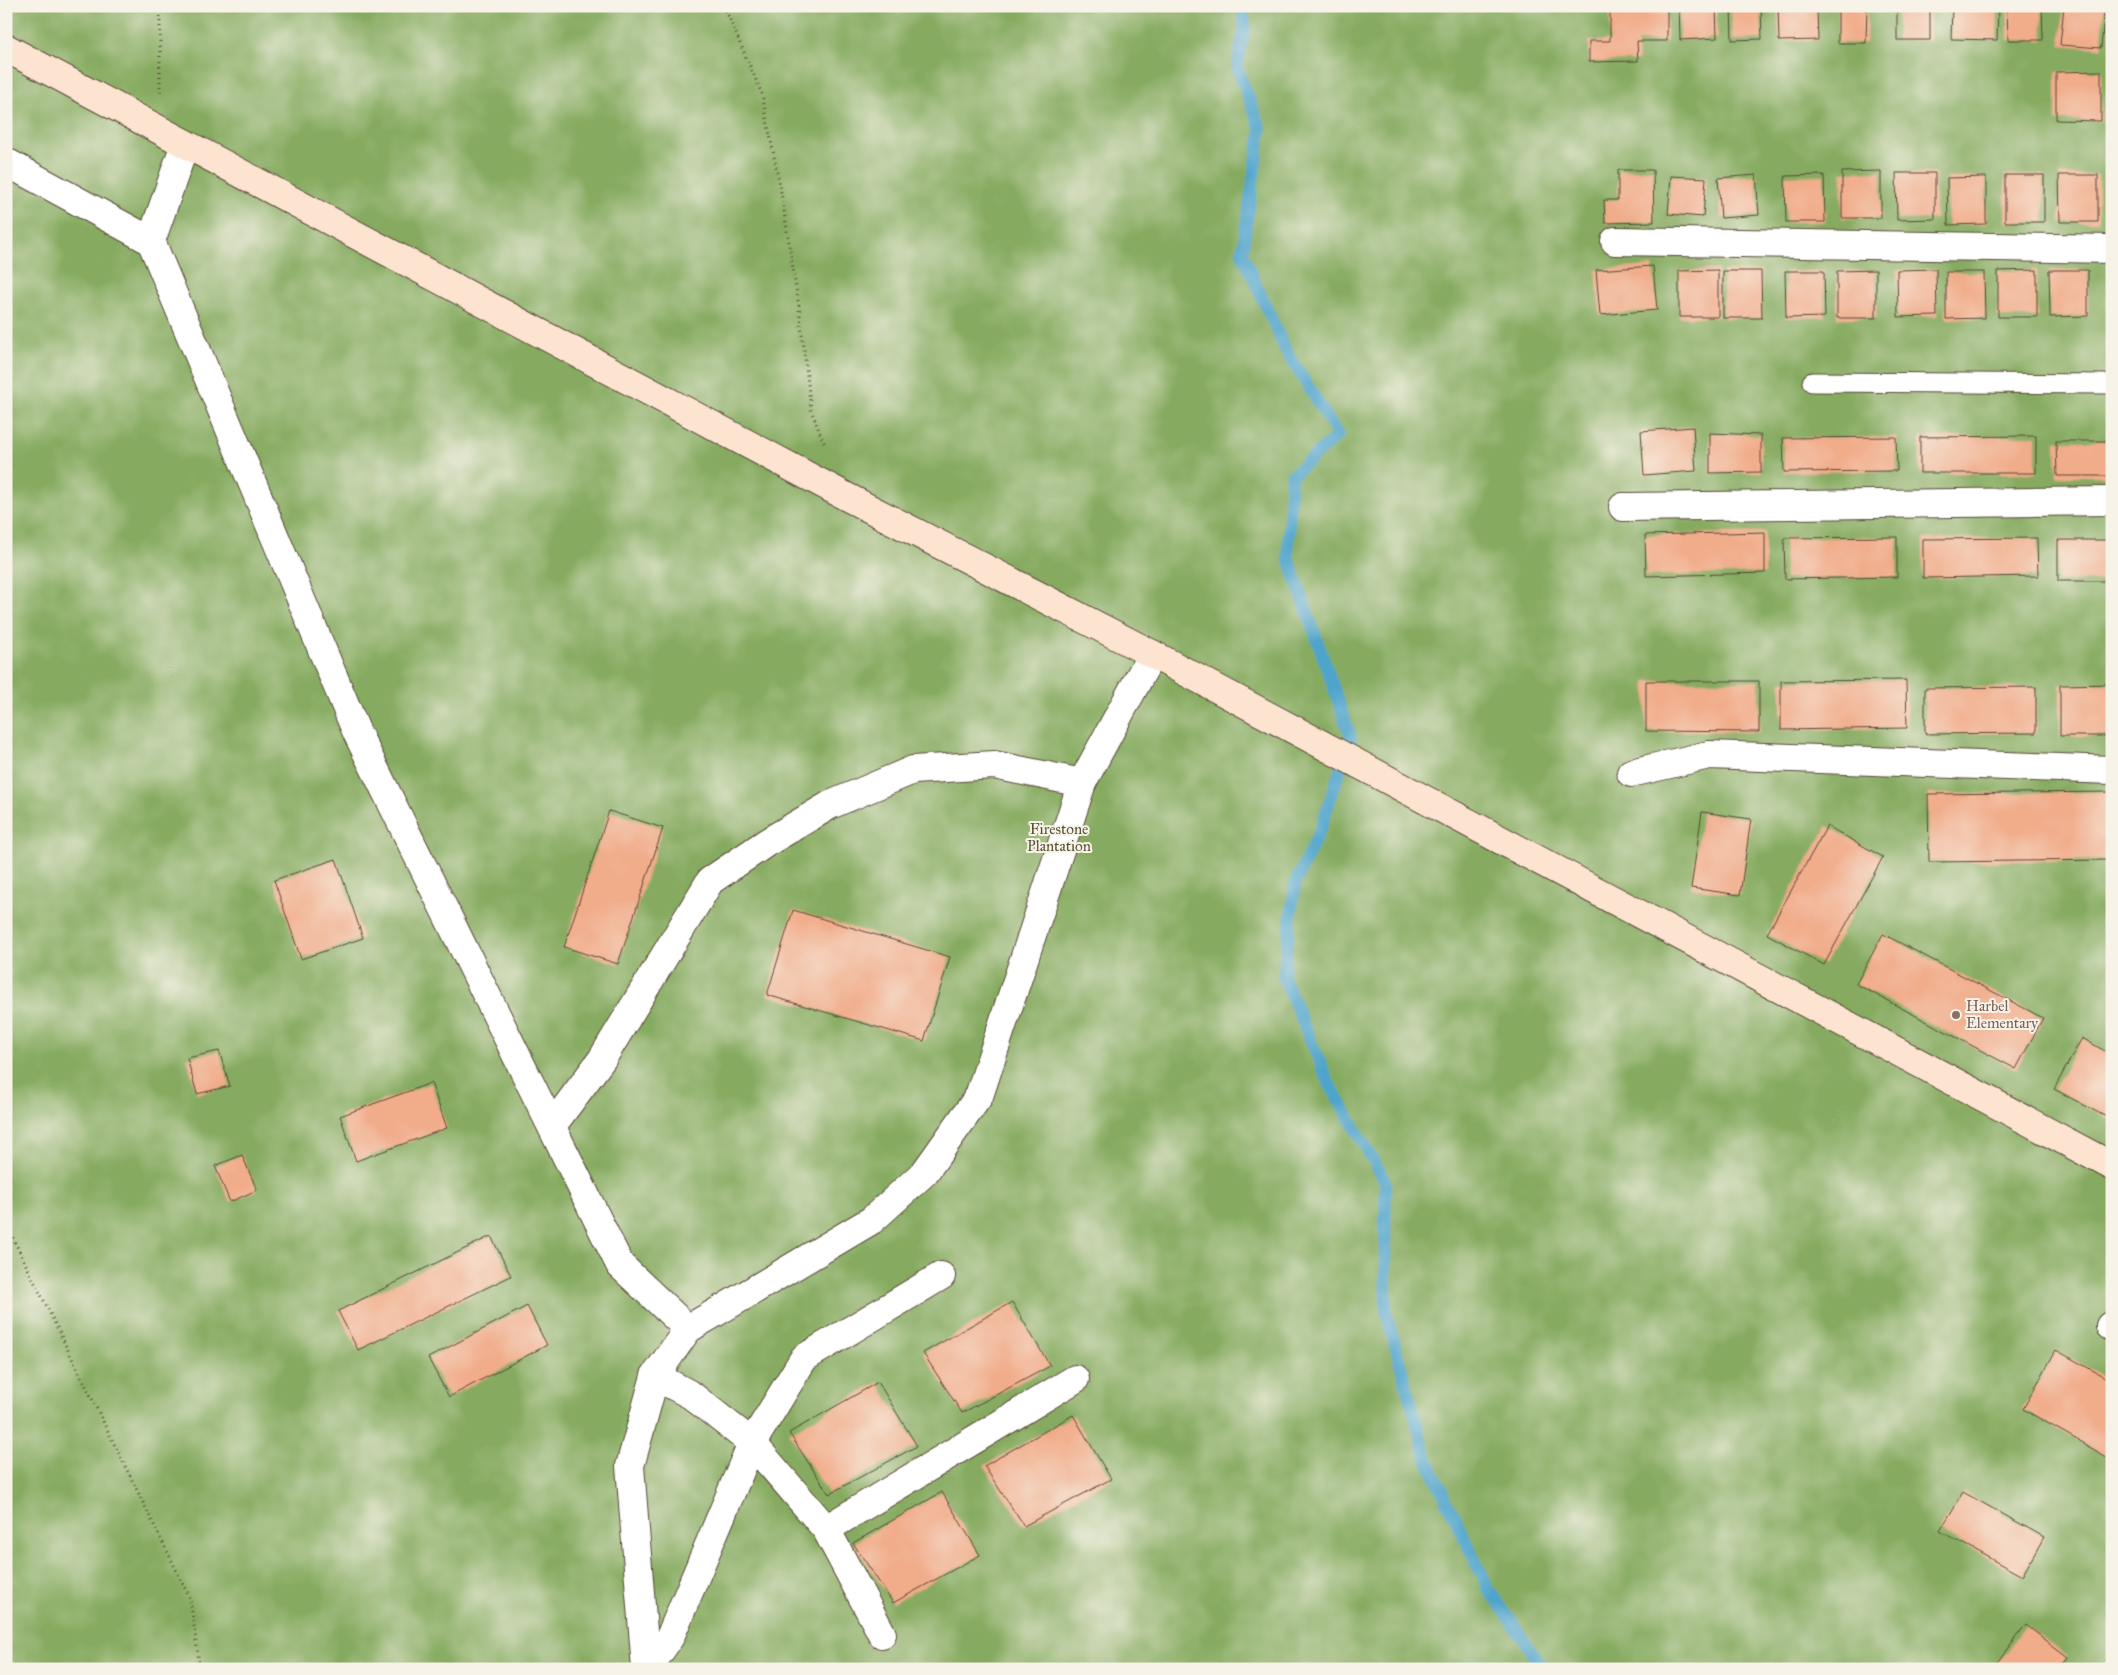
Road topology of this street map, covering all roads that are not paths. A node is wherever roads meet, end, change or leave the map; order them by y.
1 (6, 48) edge
2 (185, 144) junction
3 (6, 162) edge
4 (151, 241) junction
5 (1614, 241) dead end
6 (2112, 249) edge
7 (1812, 382) dead end
8 (2112, 384) edge
9 (2112, 502) edge
10 (1623, 508) dead end
11 (1152, 654) junction
12 (2112, 770) edge
13 (1631, 773) dead end
14 (1082, 783) junction
15 (552, 1126) junction
16 (2112, 1166) edge
17 (941, 1276) dead end
18 (688, 1329) junction
19 (655, 1376) junction
20 (1075, 1379) dead end
21 (752, 1443) junction
22 (826, 1529) junction
23 (882, 1634) dead end
24 (647, 1669) edge

1 - 2 main road
2 - 4 street
2 - 11 main road
3 - 4 street
4 - 15 street
5 - 6 street
7 - 8 lane
9 - 10 street
11 - 14 street
11 - 16 main road
12 - 13 street
14 - 15 street
14 - 18 street
15 - 18 street
17 - 21 street
18 - 19 street
19 - 21 street
19 - 24 street
20 - 22 street
21 - 22 street
21 - 24 street
22 - 23 street

